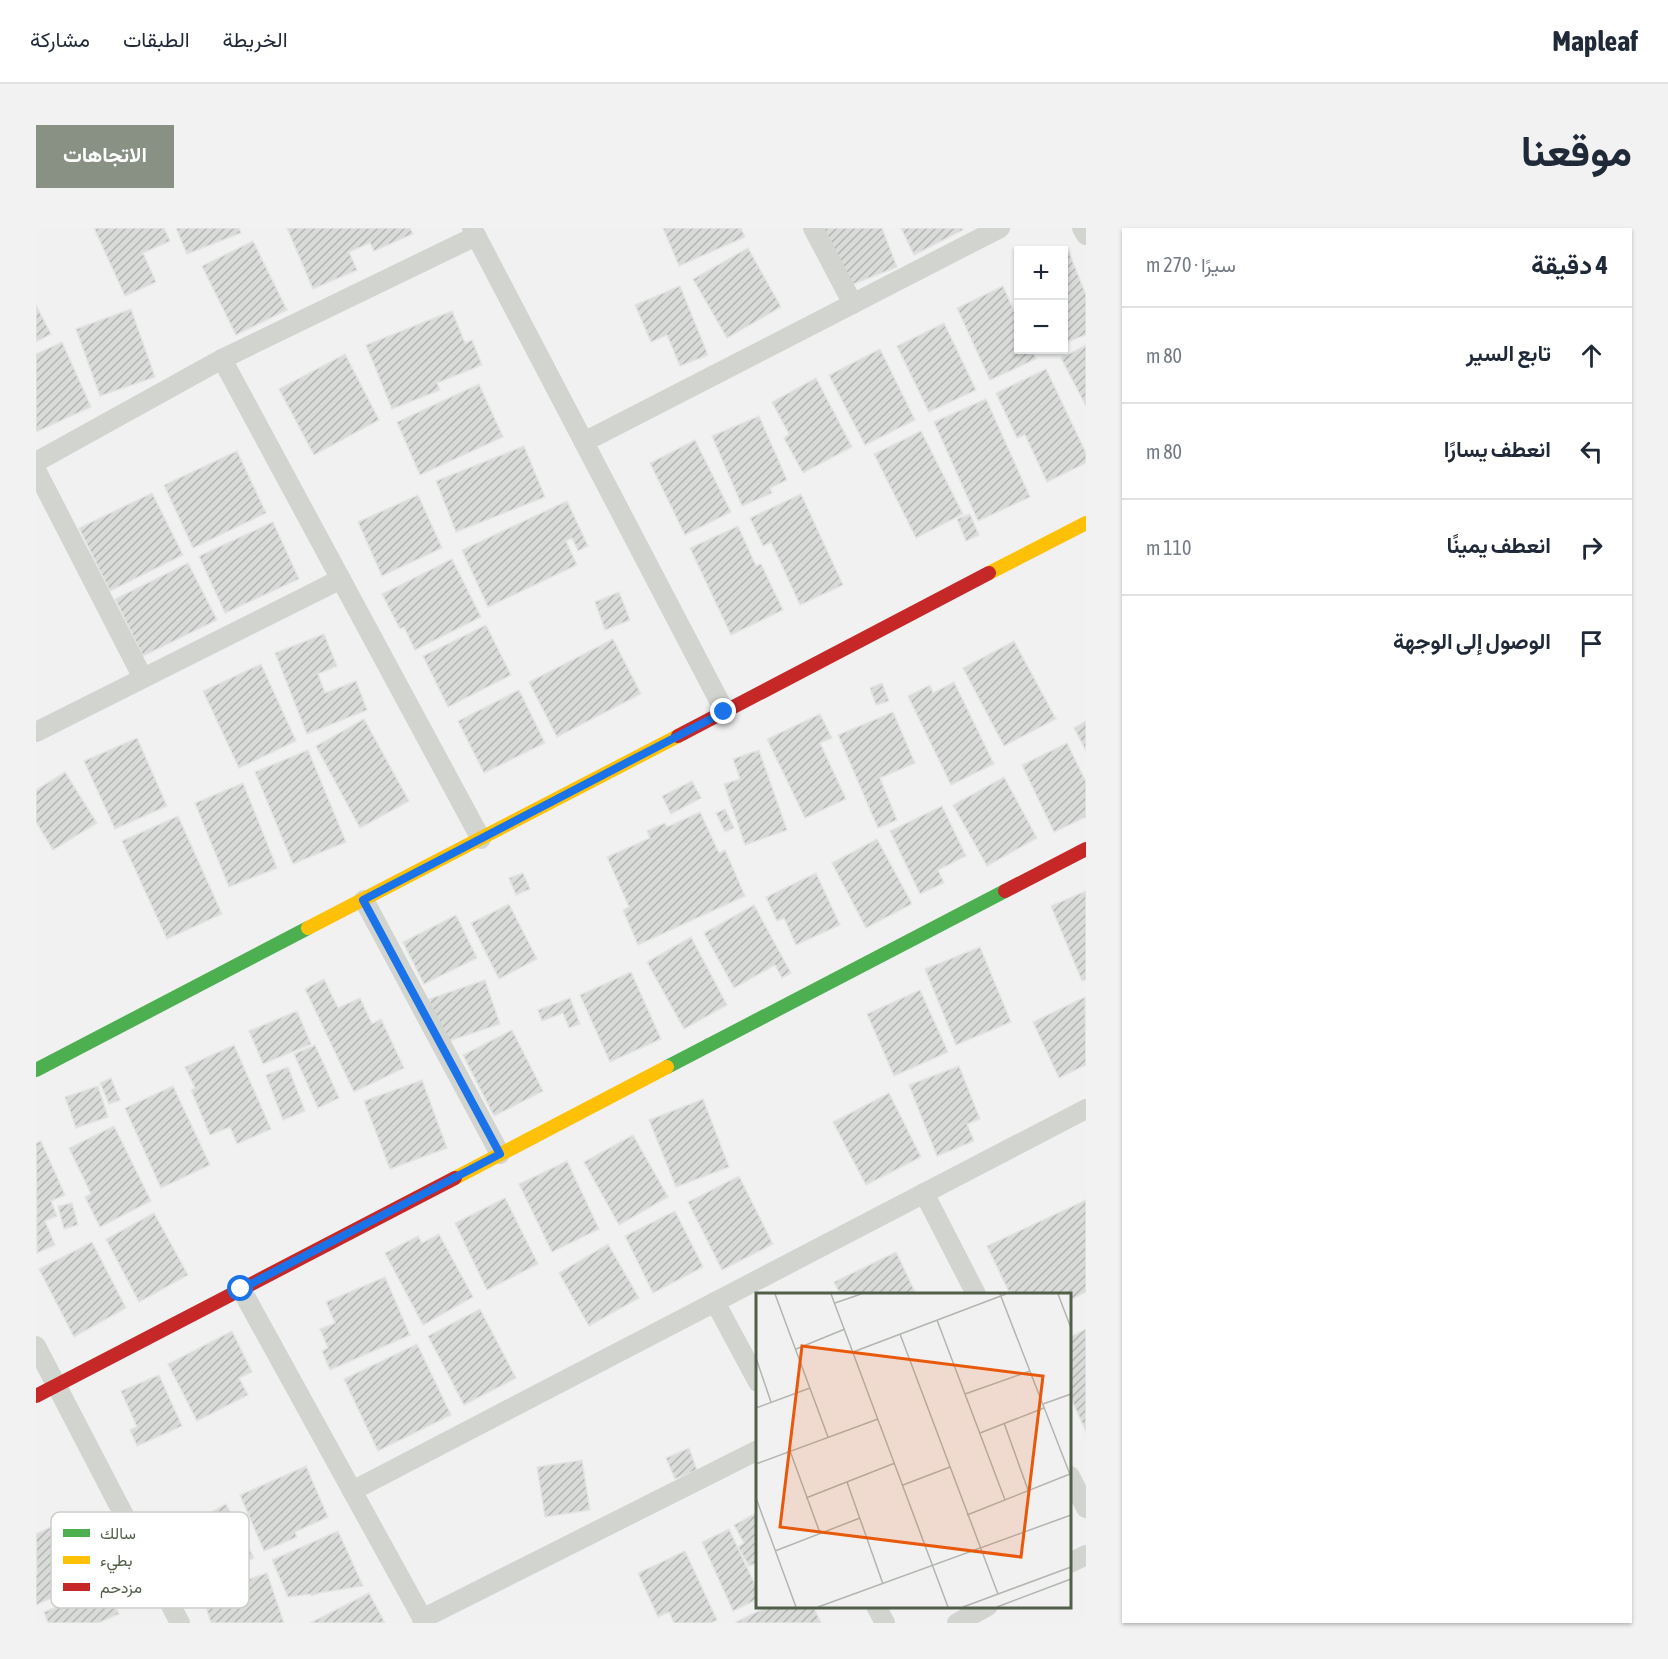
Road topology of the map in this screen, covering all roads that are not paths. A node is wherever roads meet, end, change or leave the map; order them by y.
1 (813, 228) edge
2 (1000, 228) edge
3 (1082, 228) edge
4 (474, 232) edge
5 (1086, 235) edge
6 (853, 304) junction
7 (222, 359) junction
8 (584, 442) junction
9 (36, 462) edge
10 (36, 470) edge
11 (1086, 523) edge
12 (341, 579) junction
13 (143, 678) junction
14 (724, 712) junction
15 (36, 732) edge
16 (481, 839) junction
17 (1086, 849) edge
18 (363, 900) junction
19 (36, 1070) edge
20 (1086, 1108) edge
21 (500, 1154) junction
22 (924, 1193) junction
23 (241, 1289) junction
24 (975, 1293) edge
25 (715, 1302) junction
26 (36, 1346) edge
27 (756, 1378) edge
28 (56, 1385) junction
29 (36, 1396) edge
30 (756, 1451) edge
31 (1071, 1478) edge
32 (352, 1491) junction
33 (1086, 1508) edge
34 (122, 1512) edge
35 (1086, 1554) edge
36 (1071, 1562) edge
37 (172, 1608) edge
38 (877, 1608) edge
39 (984, 1608) edge
40 (424, 1621) edge
41 (180, 1623) edge
42 (885, 1623) edge
43 (957, 1623) edge

1 - 6 street
2 - 6 street
3 - 5 street
4 - 7 street
4 - 8 street
6 - 8 street
7 - 9 street
7 - 12 street
8 - 14 street
10 - 13 street
11 - 14 street
12 - 13 street
12 - 16 street
13 - 15 street
14 - 16 street
16 - 18 street
17 - 21 street
18 - 19 street
18 - 21 street
20 - 22 street
21 - 23 street
22 - 24 street
22 - 25 street
23 - 28 street
23 - 32 street
25 - 27 street
25 - 32 street
26 - 28 street
28 - 29 street
28 - 34 street
30 - 40 street
31 - 33 street
32 - 40 street
35 - 36 street
37 - 41 street
38 - 42 street
39 - 43 street

